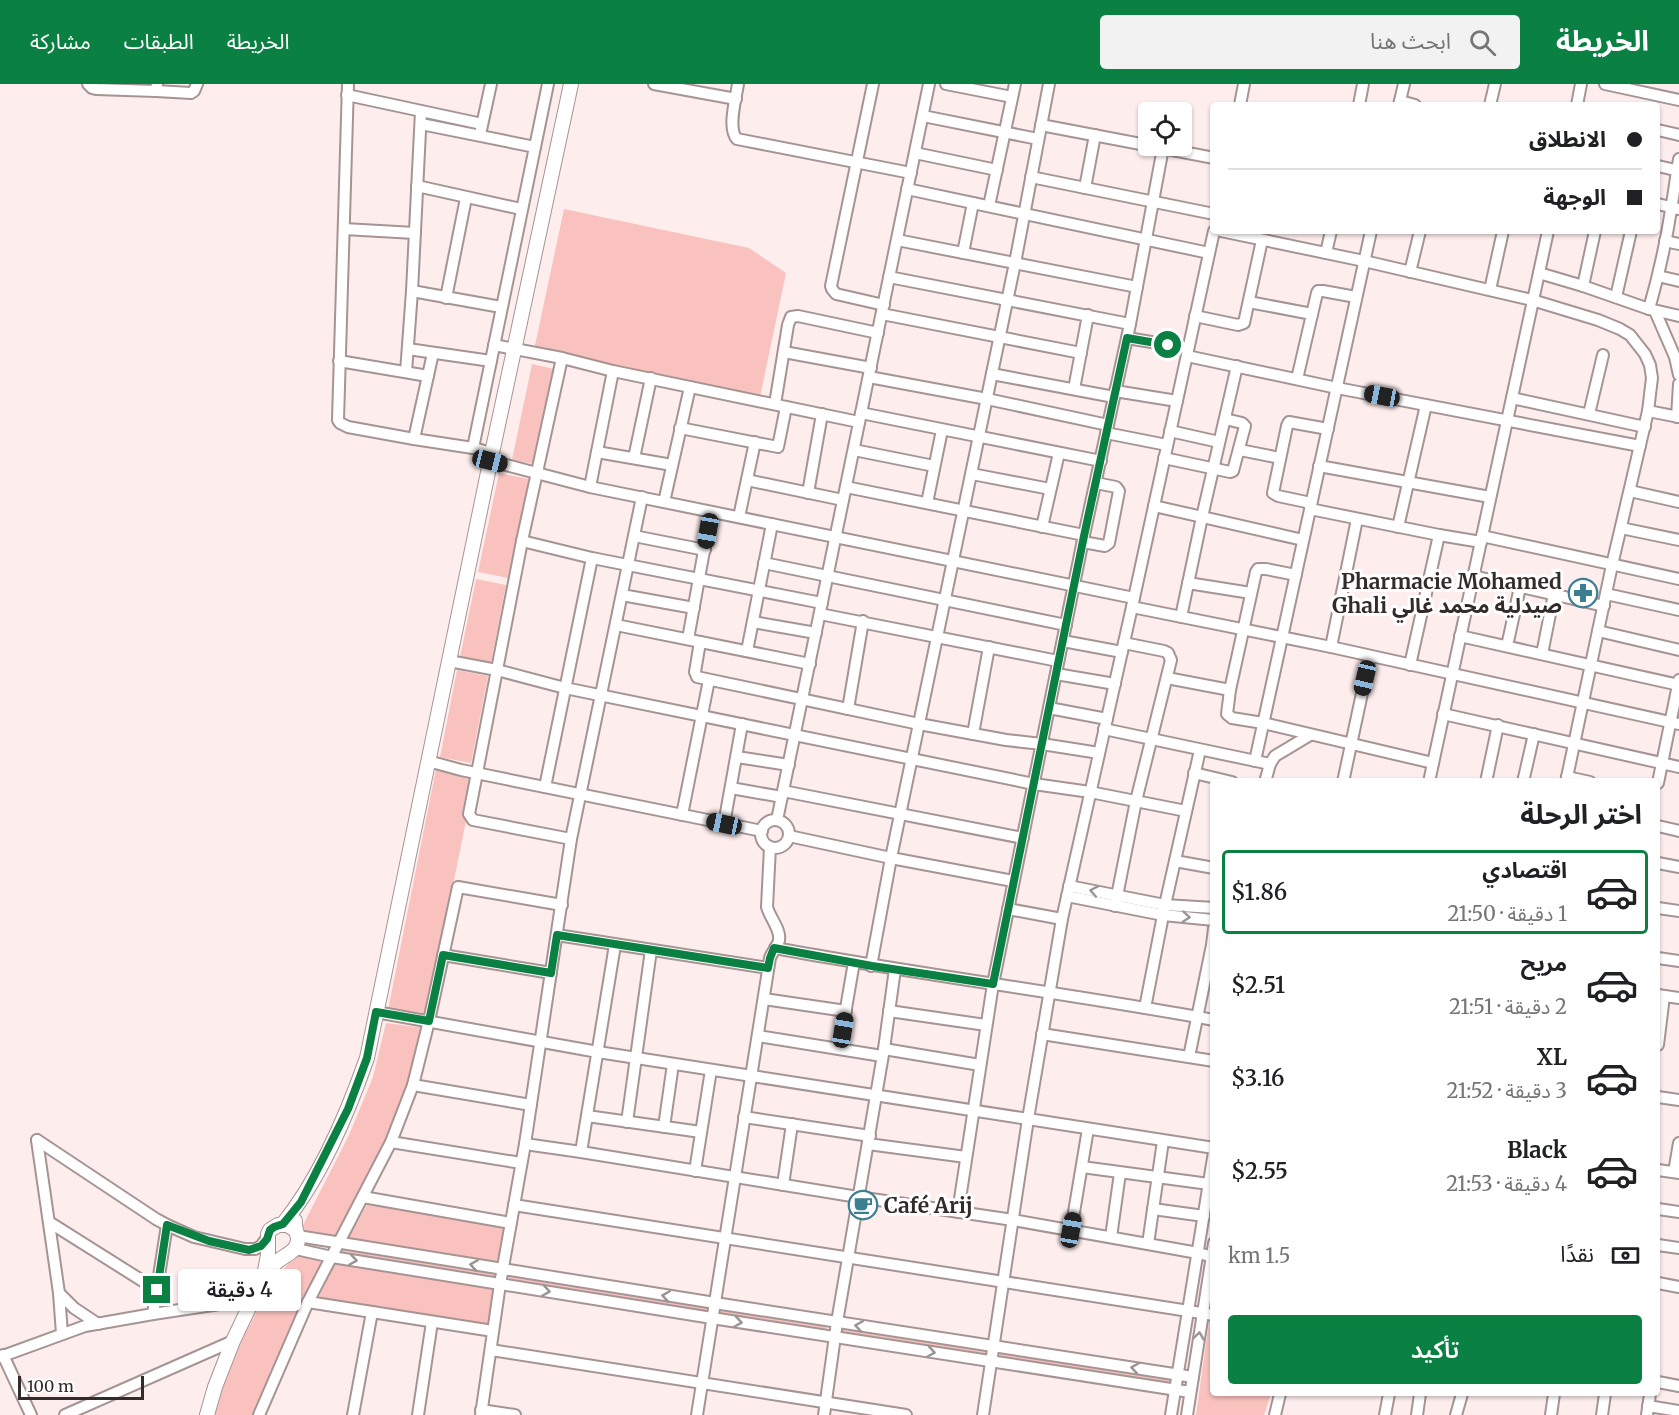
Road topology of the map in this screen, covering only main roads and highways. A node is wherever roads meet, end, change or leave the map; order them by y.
1 (572, 84) edge
2 (291, 1239) junction
3 (268, 1243) junction
4 (264, 1276) junction
5 (207, 1415) edge

1 - 2 main road
2 - 3 main road
2 - 3 main road
2 - 4 main road
3 - 4 main road
4 - 5 main road

